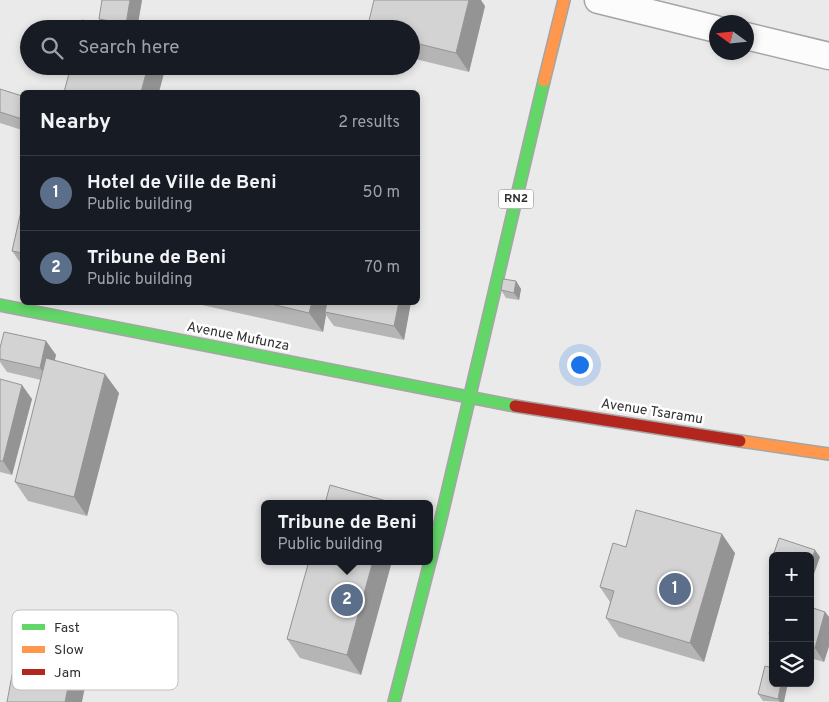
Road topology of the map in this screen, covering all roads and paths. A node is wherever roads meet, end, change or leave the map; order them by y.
1 (564, 0) edge
2 (598, 0) edge
3 (709, 27) edge
4 (754, 38) edge
5 (829, 56) edge
6 (0, 305) edge
7 (471, 398) junction
8 (829, 454) edge
9 (433, 548) edge
10 (429, 565) edge
11 (394, 702) edge

1 - 7 main road, RN2
2 - 3 street
4 - 5 street
6 - 7 main road, Avenue Mufunza
7 - 8 main road, Avenue Tsaramu
7 - 9 main road, RN2
10 - 11 main road, RN2

